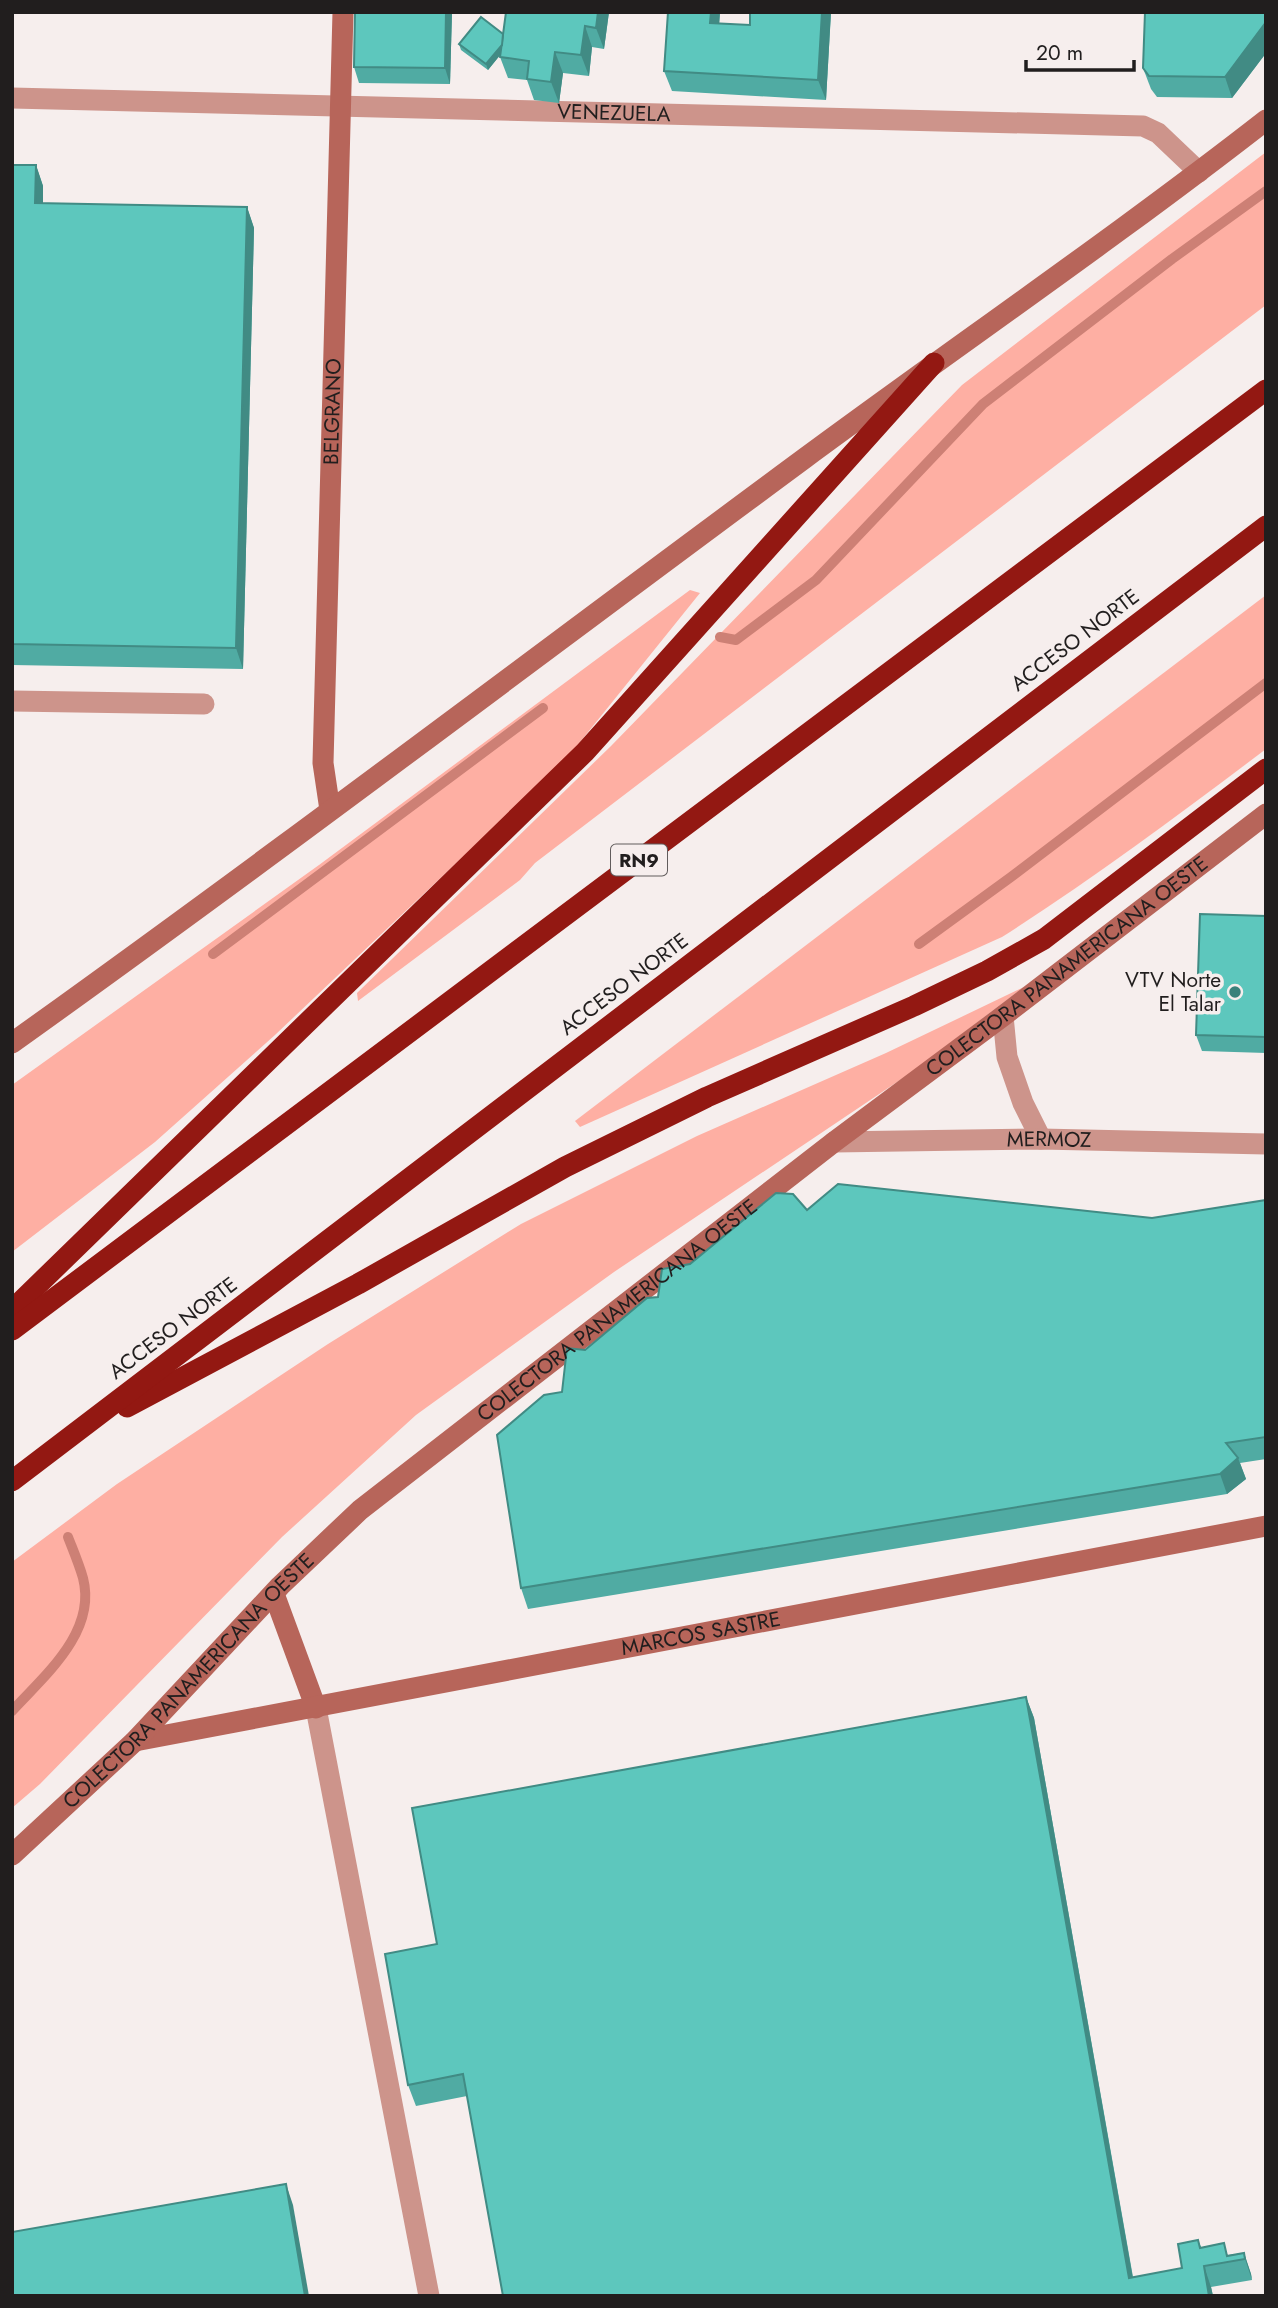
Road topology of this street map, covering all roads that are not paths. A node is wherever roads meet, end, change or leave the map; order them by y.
1 (342, 12) edge
2 (12, 98) edge
3 (340, 105) junction
4 (1266, 120) edge
5 (1199, 172) junction
6 (934, 363) junction
7 (1266, 390) edge
8 (1266, 526) edge
9 (12, 701) edge
10 (204, 704) dead end
11 (1266, 769) edge
12 (330, 810) junction
13 (1266, 814) edge
14 (1003, 1016) junction
15 (12, 1043) edge
16 (1041, 1139) junction
17 (834, 1142) junction
18 (1266, 1144) edge
19 (12, 1310) edge
20 (12, 1330) edge
21 (72, 1436) junction
22 (12, 1481) edge
23 (1266, 1526) edge
24 (274, 1594) junction
25 (316, 1708) junction
26 (135, 1741) junction
27 (12, 1855) edge
28 (429, 2296) edge

1 - 3 street, BELGRANO
2 - 3 street, VENEZUELA
3 - 5 street, VENEZUELA
3 - 12 street, BELGRANO
4 - 5 street
5 - 6 street
6 - 12 street
6 - 19 highway
7 - 20 highway, RN9
8 - 21 highway, ACCESO NORTE
9 - 10 street
11 - 21 highway
12 - 15 street
13 - 14 street, COLECTORA PANAMERICANA OESTE
14 - 16 street
14 - 17 street, COLECTORA PANAMERICANA OESTE
16 - 17 street, MERMOZ
16 - 18 street, MERMOZ
17 - 24 street, COLECTORA PANAMERICANA OESTE
21 - 22 highway, ACCESO NORTE
23 - 25 street, MARCOS SASTRE
24 - 25 street
24 - 26 street, COLECTORA PANAMERICANA OESTE
25 - 26 street, MARCOS SASTRE
25 - 28 street
26 - 27 street, COLECTORA PANAMERICANA OESTE

